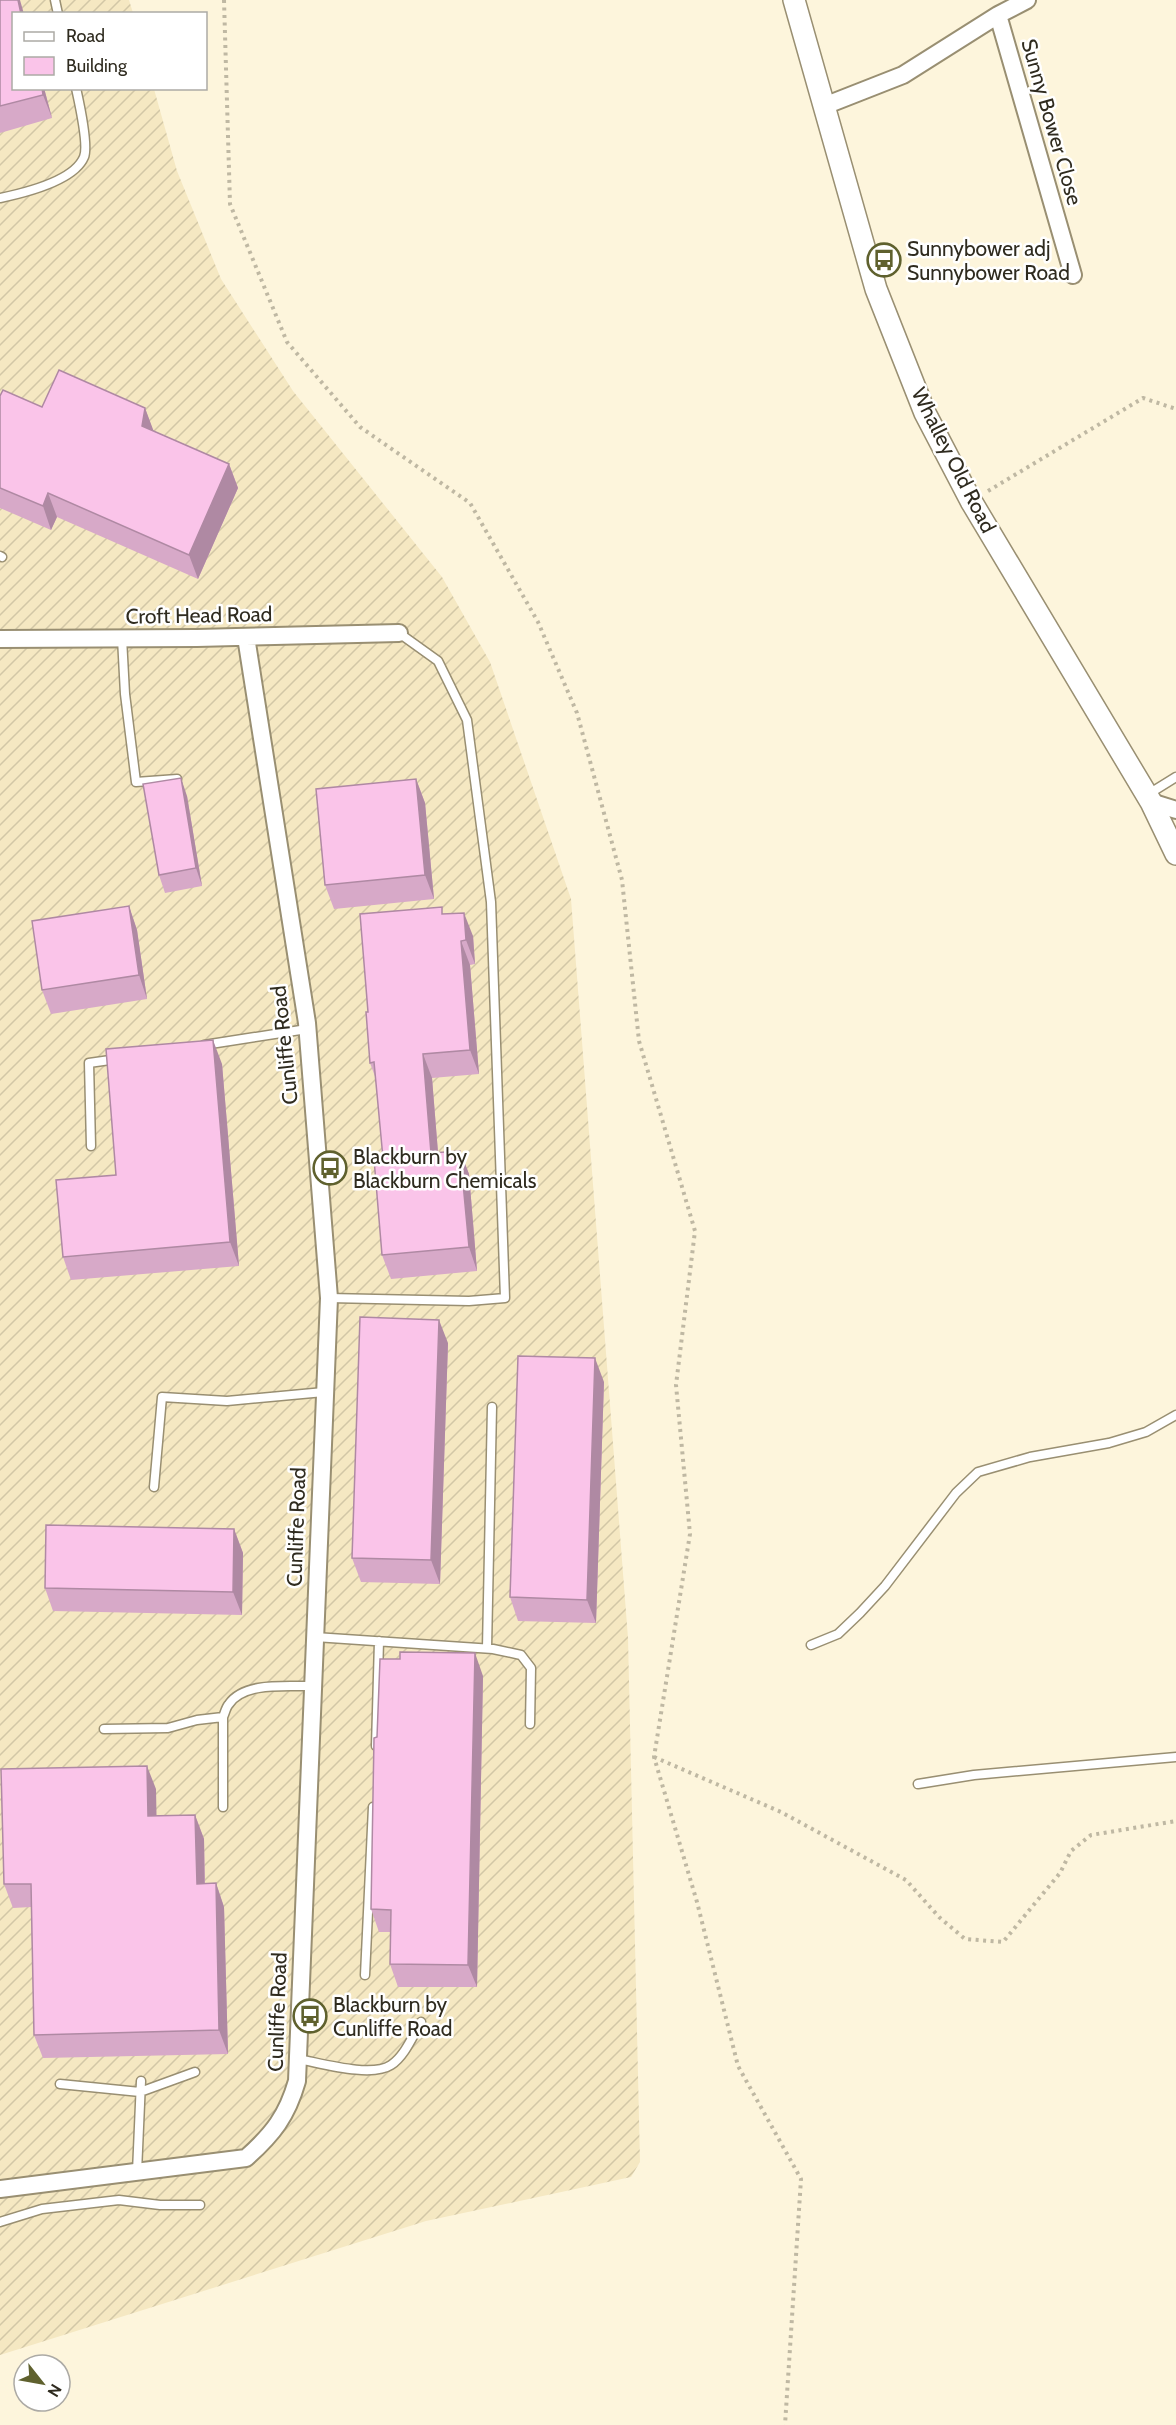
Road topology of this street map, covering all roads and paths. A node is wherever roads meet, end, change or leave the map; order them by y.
1 (224, 0) edge
2 (794, 0) edge
3 (1027, 0) edge
4 (998, 15) junction
5 (76, 90) edge
6 (824, 106) junction
7 (0, 198) edge
8 (1073, 275) dead end
9 (1176, 409) edge
10 (971, 501) junction
11 (399, 633) joint
12 (246, 637) junction
13 (0, 639) edge
14 (122, 639) junction
15 (1176, 777) edge
16 (177, 779) edge
17 (1149, 799) junction
18 (1176, 810) edge
19 (1176, 854) edge
20 (307, 1029) junction
21 (192, 1047) edge
22 (123, 1058) edge
23 (91, 1146) dead end
24 (329, 1298) junction
25 (324, 1392) junction
26 (492, 1407) dead end
27 (1176, 1414) edge
28 (154, 1487) dead end
29 (314, 1637) junction
30 (379, 1641) junction
31 (811, 1645) dead end
32 (487, 1648) junction
33 (313, 1686) junction
34 (223, 1717) junction
35 (530, 1724) dead end
36 (104, 1729) dead end
37 (654, 1756) junction
38 (1176, 1757) edge
39 (375, 1758) edge
40 (918, 1784) dead end
41 (374, 1792) edge
42 (223, 1807) dead end
43 (1176, 1821) edge
44 (365, 1975) dead end
45 (421, 2022) dead end
46 (298, 2059) junction
47 (195, 2072) dead end
48 (141, 2081) dead end
49 (60, 2084) dead end
50 (140, 2092) junction
51 (137, 2172) junction
52 (0, 2189) edge
53 (200, 2205) dead end
54 (0, 2222) edge
55 (784, 2425) edge

1 - 37 path
2 - 6 street, Whalley Old Road
3 - 4 street
4 - 6 street
4 - 8 street, Sunny Bower Close
5 - 7 lane
6 - 10 street, Whalley Old Road
9 - 10 path
10 - 17 street, Whalley Old Road
11 - 12 street, Croft Head Road
11 - 24 lane
12 - 14 street, Croft Head Road
12 - 20 street, Cunliffe Road
13 - 14 street, Croft Head Road
14 - 16 lane
15 - 17 lane
17 - 18 street
17 - 19 street, Whalley Old Road
20 - 21 lane
20 - 24 street, Cunliffe Road
22 - 23 lane
24 - 25 street, Cunliffe Road
25 - 28 lane
25 - 29 street, Cunliffe Road
26 - 32 lane
27 - 31 lane
29 - 30 lane
29 - 33 street, Cunliffe Road
30 - 32 lane
30 - 39 lane
32 - 35 lane
33 - 34 lane
33 - 46 street, Cunliffe Road
34 - 36 lane
34 - 42 lane
37 - 43 path
37 - 55 path
38 - 40 lane
41 - 44 lane
45 - 46 lane
46 - 51 street, Cunliffe Road
47 - 50 lane
48 - 50 lane
49 - 50 lane
50 - 51 lane
51 - 52 street, Cunliffe Road
53 - 54 lane

